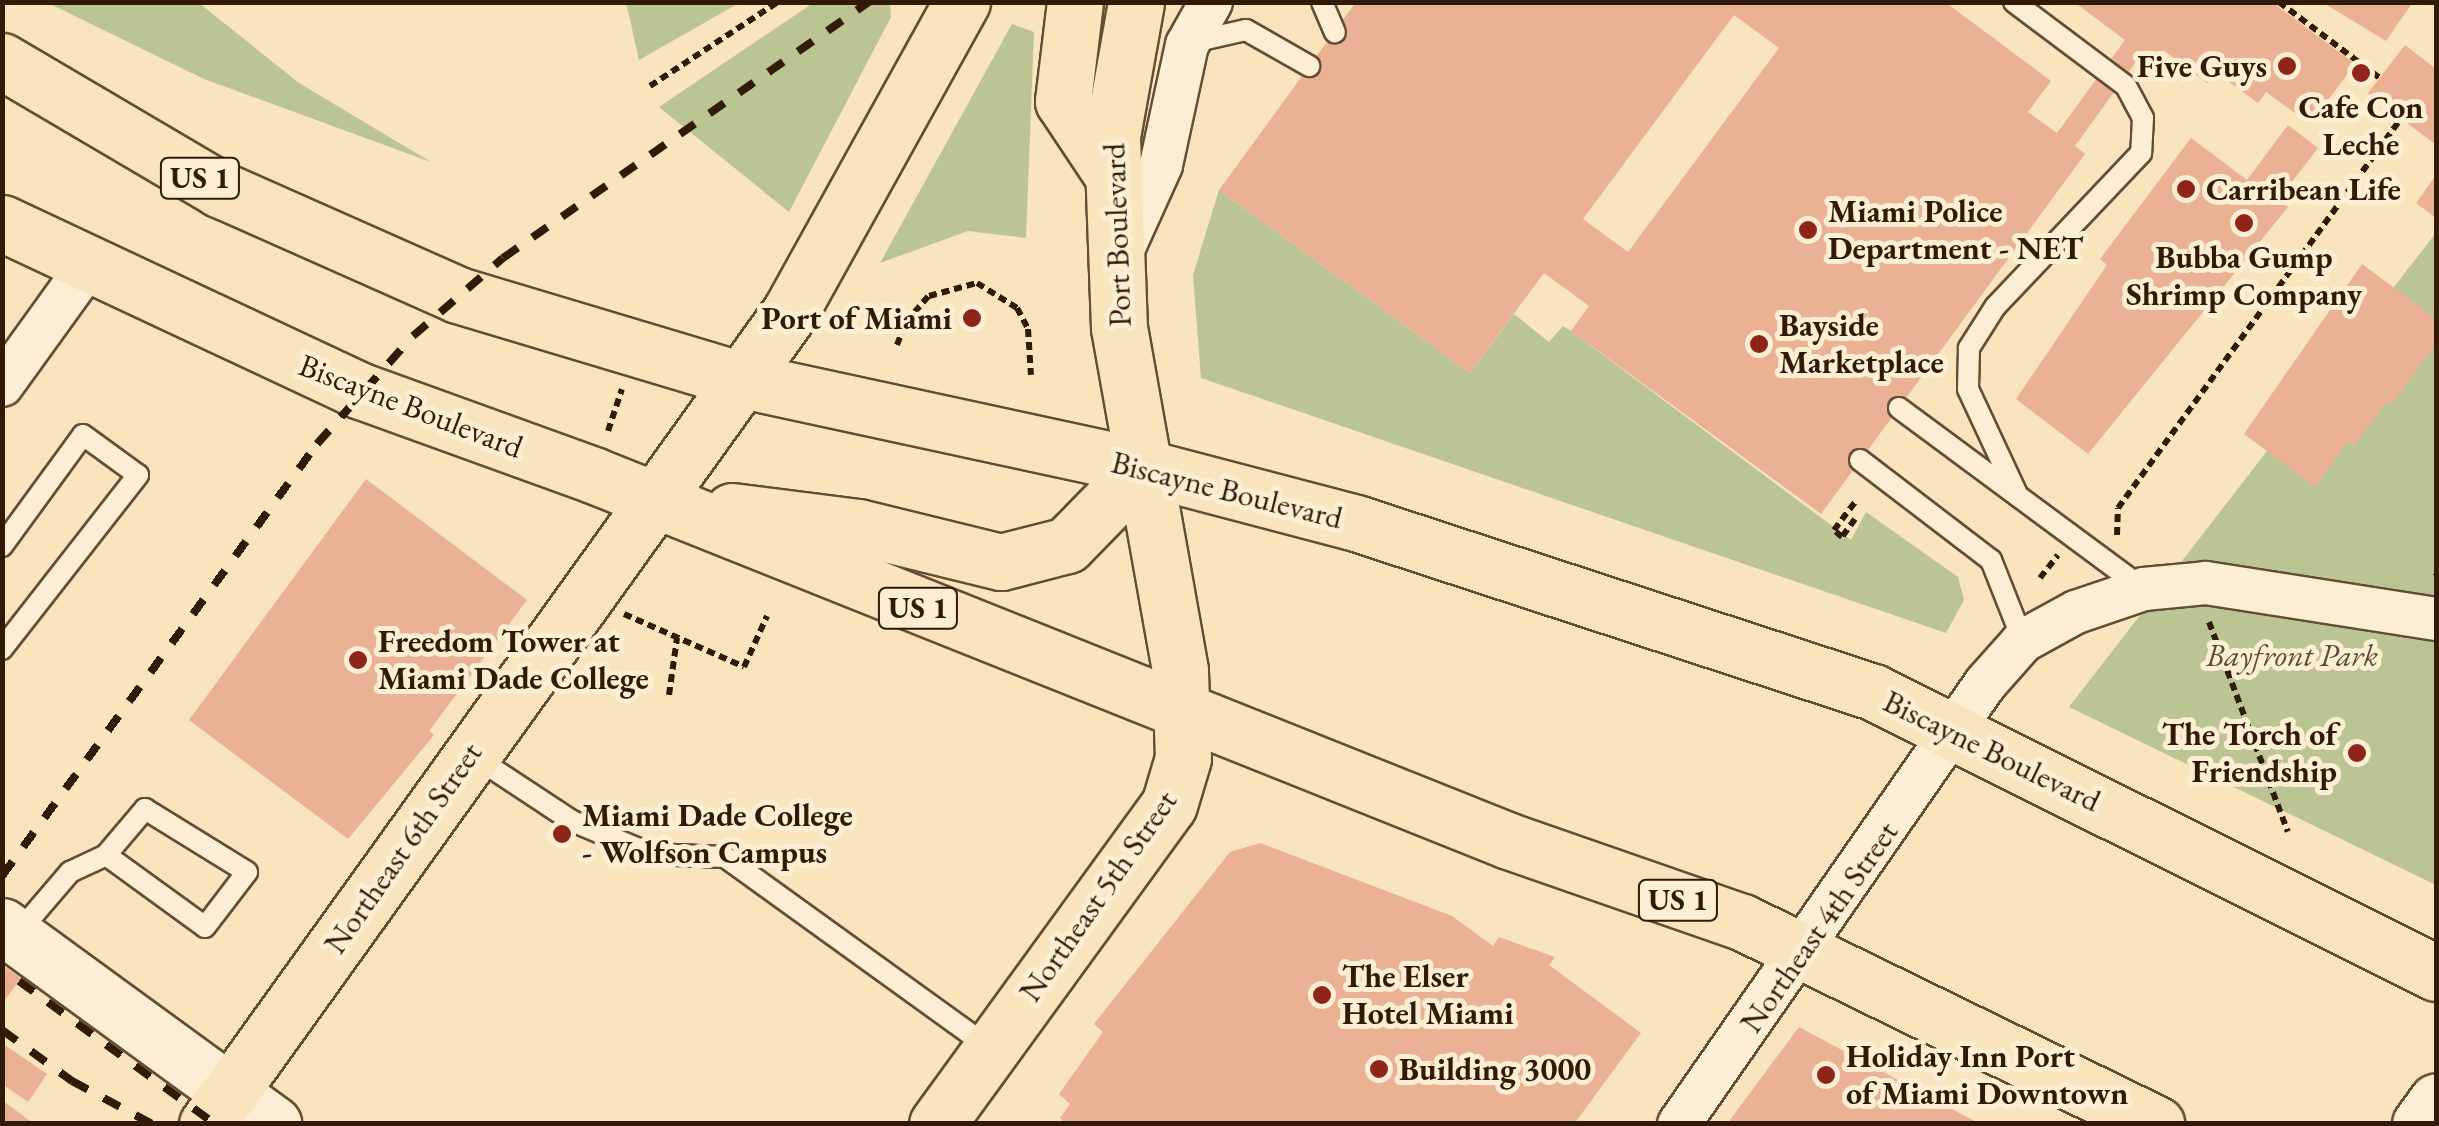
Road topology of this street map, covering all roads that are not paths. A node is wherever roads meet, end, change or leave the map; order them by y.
1 (962, 2) edge
2 (1076, 2) edge
3 (1136, 2) edge
4 (1211, 2) edge
5 (1322, 2) edge
6 (2014, 2) edge
7 (1335, 32) dead end
8 (1186, 45) junction
9 (2, 61) edge
10 (1309, 66) dead end
11 (1111, 173) junction
12 (2, 223) edge
13 (1116, 264) junction
14 (88, 268) junction
15 (742, 380) junction
16 (2, 385) edge
17 (1898, 408) dead end
18 (1860, 460) dead end
19 (1143, 467) junction
20 (2018, 496) junction
21 (652, 500) junction
22 (2, 546) edge
23 (2144, 589) junction
24 (2386, 614) junction
25 (2436, 620) edge
26 (2022, 641) junction
27 (2436, 645) edge
28 (2, 649) edge
29 (1184, 714) junction
30 (1957, 730) junction
31 (470, 754) junction
32 (106, 855) junction
33 (9, 931) edge
34 (1805, 950) junction
35 (2436, 973) edge
36 (992, 1049) junction
37 (2436, 1100) edge
38 (218, 1108) edge
39 (274, 1124) edge
40 (937, 1124) edge
41 (1679, 1124) edge
42 (2156, 1124) edge
43 (2419, 1124) edge

1 - 15 main road
2 - 11 main road
3 - 11 main road, Port Boulevard
4 - 8 street
5 - 7 lane
6 - 20 lane
8 - 10 lane
8 - 13 street
9 - 15 main road, Biscayne Boulevard / US 1
11 - 13 main road, Port Boulevard
12 - 14 main road, Biscayne Boulevard / US 1
13 - 19 main road, Port Boulevard
14 - 16 street
14 - 21 main road, Biscayne Boulevard / US 1
15 - 19 main road, Biscayne Boulevard / US 1
15 - 21 main road, Northeast 6th Street
17 - 20 lane
18 - 26 lane
19 - 21 main road
19 - 29 main road, Northeast 5th Street
19 - 30 main road, Biscayne Boulevard / US 1
20 - 23 lane
21 - 29 main road, Biscayne Boulevard / US 1
21 - 31 main road, Northeast 6th Street
22 - 28 lane
23 - 24 street
23 - 26 street
24 - 25 street
24 - 27 street
26 - 30 street, Northeast 4th Street
29 - 34 main road, Biscayne Boulevard / US 1
29 - 36 main road, Northeast 5th Street
30 - 34 street, Northeast 4th Street
30 - 35 main road, Biscayne Boulevard / US 1
31 - 36 lane
31 - 38 main road, Northeast 6th Street
32 - 32 lane
32 - 33 lane
33 - 38 main road
34 - 41 street, Northeast 4th Street
34 - 42 main road, Biscayne Boulevard / US 1
36 - 40 main road, Northeast 5th Street
37 - 43 street
38 - 39 main road

